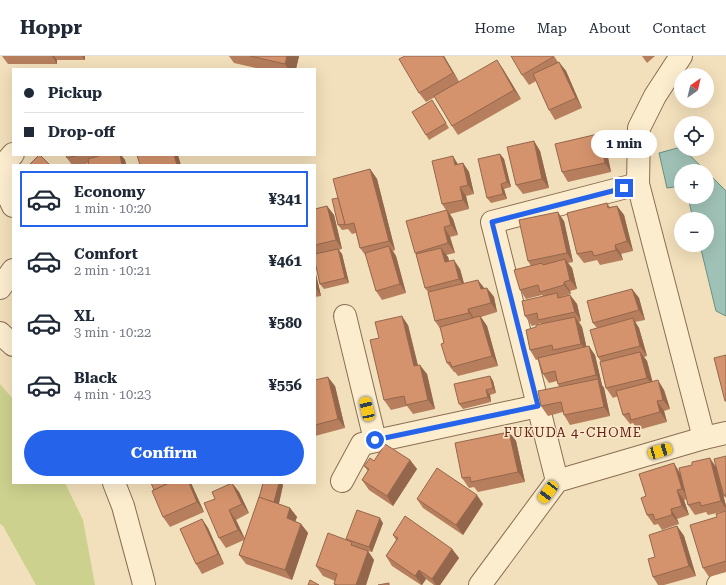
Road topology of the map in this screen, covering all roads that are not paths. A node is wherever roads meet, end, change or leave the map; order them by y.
1 (680, 56) edge
2 (12, 155) edge
3 (638, 184) junction
4 (12, 204) edge
5 (12, 271) edge
6 (0, 288) edge
7 (345, 316) dead end
8 (0, 333) edge
9 (12, 343) edge
10 (538, 406) junction
11 (726, 433) edge
12 (704, 438) junction
13 (375, 440) junction
14 (342, 480) dead end
15 (557, 481) junction
16 (114, 484) edge
17 (726, 583) edge
18 (144, 585) edge
19 (480, 585) edge
20 (718, 585) edge

1 - 3 street
2 - 4 street
3 - 10 street
3 - 12 street
5 - 6 street
7 - 13 street
8 - 9 street
10 - 13 street
10 - 15 street
11 - 12 street
12 - 15 street
13 - 14 street
15 - 19 street
16 - 18 street
17 - 20 street

